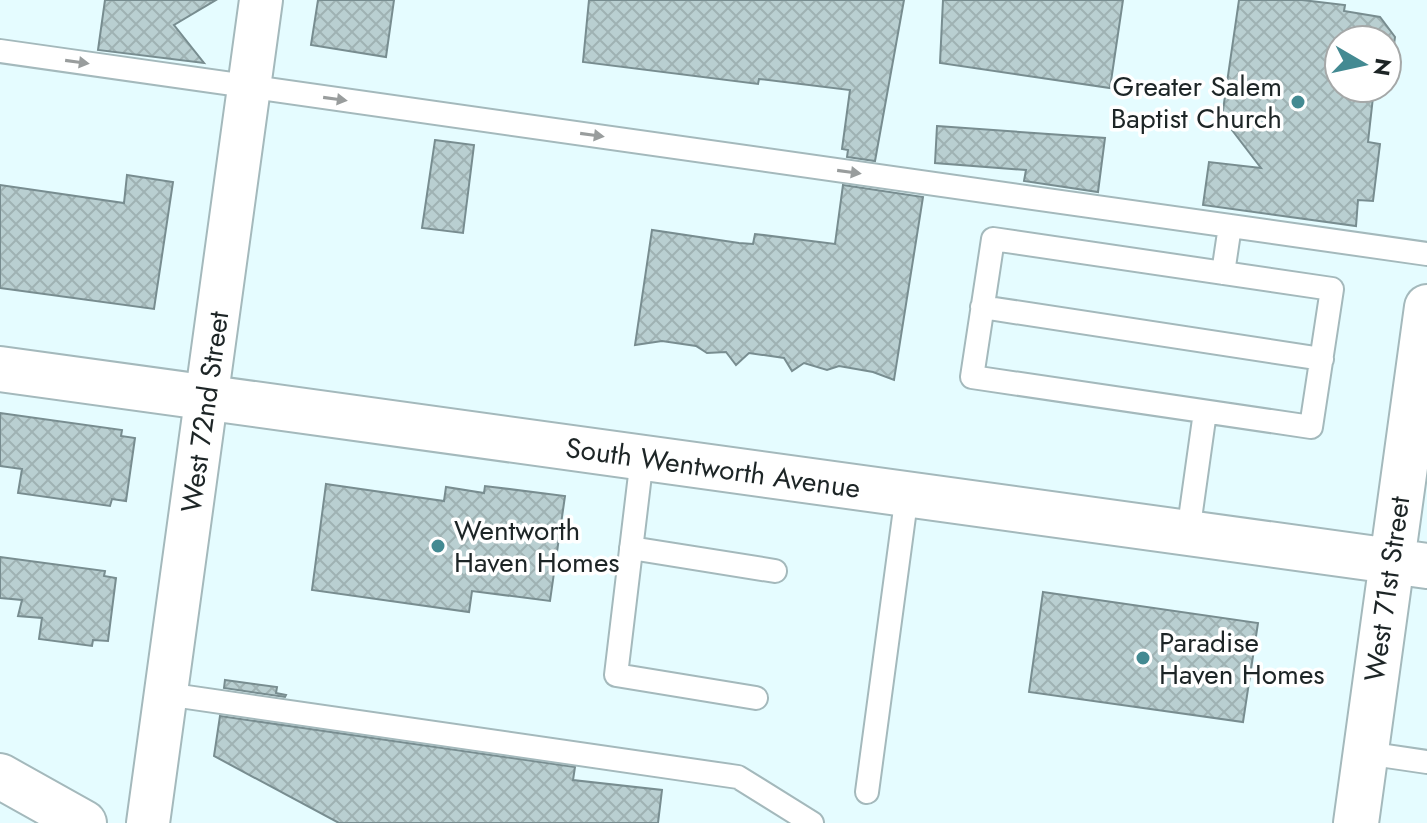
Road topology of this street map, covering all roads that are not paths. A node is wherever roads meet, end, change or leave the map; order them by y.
1 (261, 0) edge
2 (0, 51) edge
3 (249, 87) junction
4 (1230, 226) junction
5 (1427, 254) edge
6 (1223, 273) junction
7 (982, 307) junction
8 (1427, 307) edge
9 (1322, 359) junction
10 (0, 369) edge
11 (206, 398) junction
12 (1205, 412) junction
13 (642, 458) junction
14 (907, 494) junction
15 (1188, 533) junction
16 (631, 548) junction
17 (1409, 563) edge
18 (775, 571) dead end
19 (166, 694) junction
20 (756, 698) dead end
21 (1366, 753) junction
22 (1427, 762) edge
23 (0, 776) edge
24 (867, 792) dead end
25 (84, 823) edge
26 (148, 823) edge
27 (812, 823) edge
28 (1356, 823) edge

1 - 3 street, West 72nd Street
2 -> 3 lane
3 -> 4 lane
3 - 11 street, West 72nd Street
4 - 5 lane
4 - 6 lane
6 - 7 lane
6 - 9 lane
7 - 9 lane
7 - 12 lane
8 - 17 street, West 71st Street
9 - 12 lane
10 - 11 street, South Wentworth Avenue
11 - 13 street, South Wentworth Avenue
11 - 19 street, West 72nd Street
12 - 15 lane
13 - 14 street, South Wentworth Avenue
13 - 16 lane
14 - 15 street, South Wentworth Avenue
14 - 24 lane
15 - 17 street, South Wentworth Avenue
16 - 18 lane
16 - 20 lane
17 - 21 street, West 71st Street
19 - 26 street, West 72nd Street
19 - 27 lane
21 - 22 lane
21 - 28 street, West 71st Street
23 - 25 street

